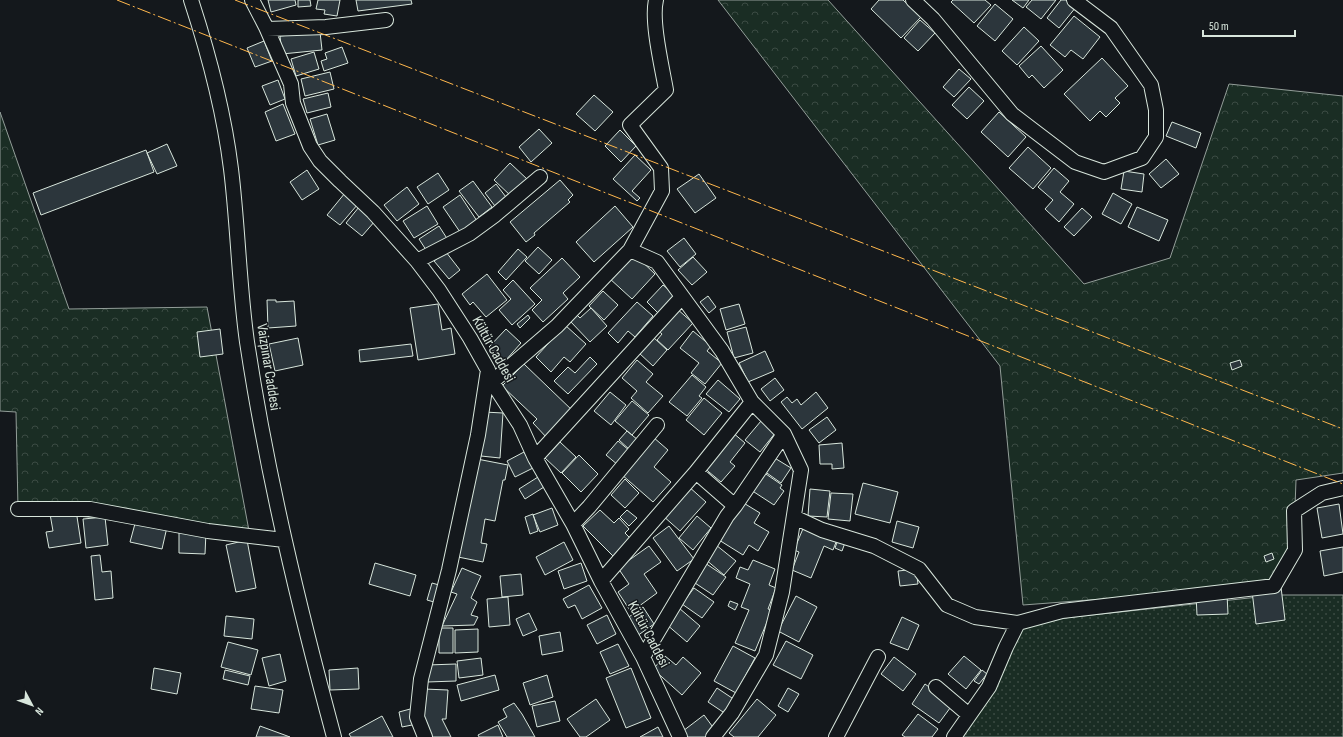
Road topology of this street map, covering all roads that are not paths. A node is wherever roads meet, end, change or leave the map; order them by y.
1 (191, 0) edge
2 (252, 0) edge
3 (656, 0) edge
4 (913, 0) edge
5 (1074, 0) edge
6 (386, 20) dead end
7 (267, 29) junction
8 (540, 177) dead end
9 (630, 250) junction
10 (417, 262) junction
11 (682, 297) junction
12 (490, 376) junction
13 (752, 402) junction
14 (658, 425) dead end
15 (784, 434) junction
16 (535, 458) junction
17 (696, 472) junction
18 (1343, 488) edge
19 (735, 506) junction
20 (18, 509) dead end
21 (794, 517) junction
22 (573, 524) junction
23 (284, 540) junction
24 (601, 580) junction
25 (1018, 623) junction
26 (643, 657) junction
27 (878, 657) dead end
28 (936, 687) dead end
29 (969, 715) junction
30 (334, 737) edge
31 (425, 737) edge
32 (680, 737) edge
33 (713, 737) edge
34 (836, 737) edge
35 (954, 737) edge

1 - 23 street, Vaizpınar Caddesi
2 - 7 street, Kültür Caddesi
3 - 9 street
4 - 5 street
6 - 7 street
7 - 10 street, Kültür Caddesi
8 - 10 street
9 - 11 street
9 - 12 street
10 - 12 street, Kültür Caddesi
11 - 13 street
11 - 16 street
12 - 16 street, Kültür Caddesi
12 - 31 street
13 - 15 street
13 - 17 street
14 - 22 street
15 - 19 street
15 - 21 street
16 - 22 street, Kültür Caddesi
17 - 19 street
17 - 24 street
18 - 25 street
19 - 26 street
20 - 23 street
21 - 25 street
21 - 33 street
22 - 24 street, Kültür Caddesi
23 - 30 street, Vaizpınar Caddesi
24 - 26 street, Kültür Caddesi
25 - 29 street
26 - 32 street, Kültür Caddesi
27 - 34 street
28 - 29 street
29 - 35 street

